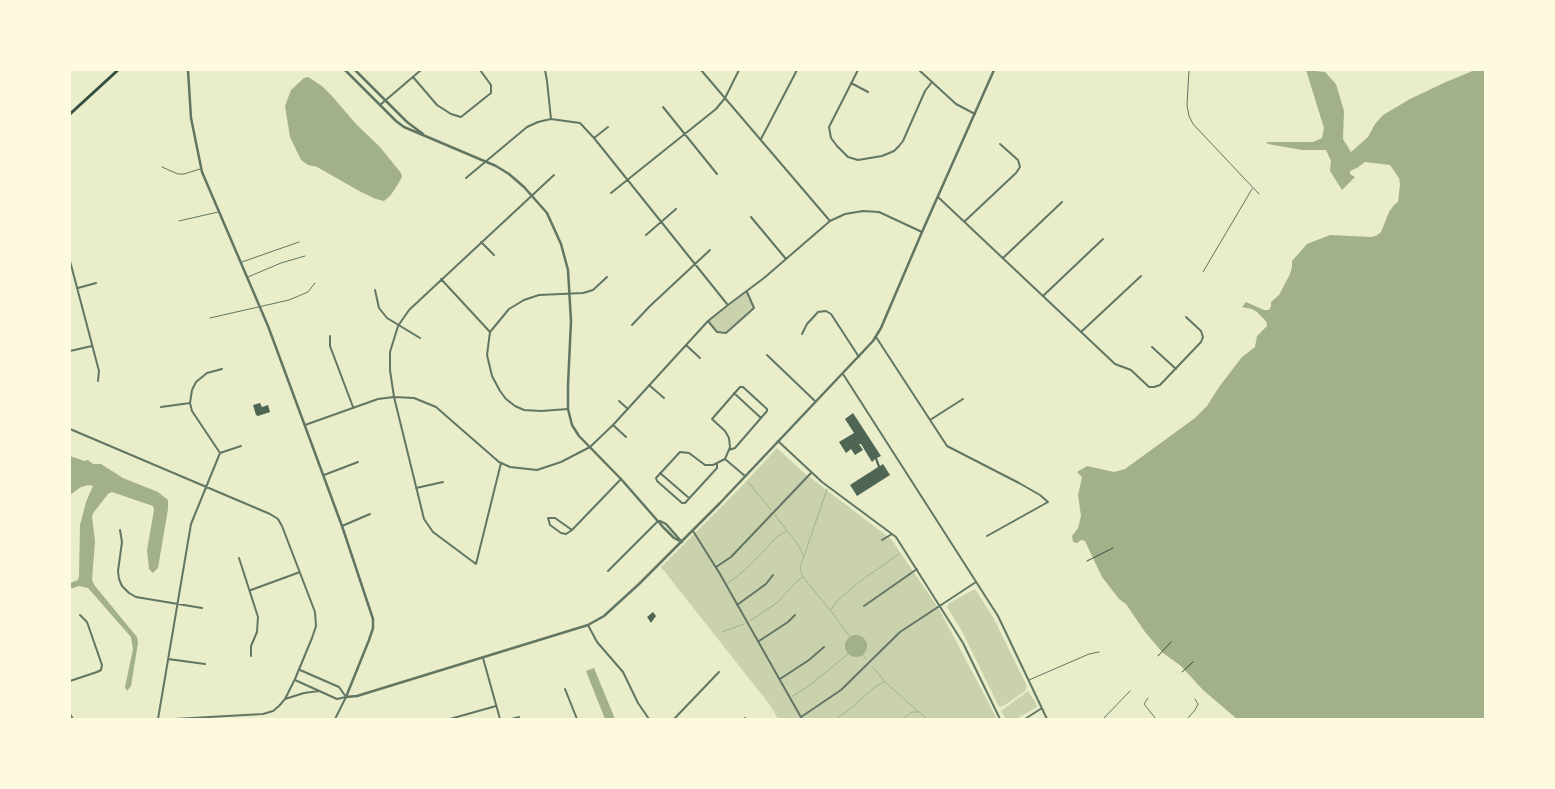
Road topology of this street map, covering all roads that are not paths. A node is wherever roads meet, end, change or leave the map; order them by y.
1 (118, 70) edge
2 (188, 70) edge
3 (345, 70) edge
4 (355, 70) edge
5 (421, 70) edge
6 (480, 70) edge
7 (545, 70) edge
8 (701, 70) edge
9 (740, 70) edge
10 (797, 70) edge
11 (858, 70) edge
12 (919, 70) edge
13 (994, 70) edge
14 (1189, 70) edge
15 (113, 72) edge
16 (413, 77) junction
17 (932, 82) junction
18 (851, 83) junction
19 (868, 92) dead end
20 (725, 98) junction
21 (385, 100) junction
22 (380, 105) junction
23 (663, 107) dead end
24 (70, 114) edge
25 (974, 114) junction
26 (551, 120) junction
27 (608, 127) dead end
28 (685, 134) junction
29 (424, 135) junction
30 (594, 138) junction
31 (761, 139) junction
32 (1000, 144) dead end
33 (484, 162) junction
34 (162, 166) dead end
35 (201, 169) junction
36 (717, 174) dead end
37 (554, 175) dead end
38 (466, 178) dead end
39 (628, 179) junction
40 (1253, 188) junction
41 (611, 193) dead end
42 (1259, 194) dead end
43 (532, 195) junction
44 (938, 197) junction
45 (1062, 202) dead end
46 (676, 209) dead end
47 (219, 211) junction
48 (751, 218) dead end
49 (661, 221) junction
50 (830, 221) junction
51 (965, 221) junction
52 (178, 222) dead end
53 (922, 232) junction
54 (646, 235) dead end
55 (1103, 240) dead end
56 (299, 242) dead end
57 (481, 242) junction
58 (710, 250) dead end
59 (494, 255) dead end
60 (304, 256) dead end
61 (1003, 258) junction
62 (786, 259) junction
63 (70, 261) edge
64 (241, 263) junction
65 (694, 263) junction
66 (1203, 272) dead end
67 (1141, 276) dead end
68 (248, 278) junction
69 (607, 278) dead end
70 (441, 279) junction
71 (96, 283) dead end
72 (315, 283) dead end
73 (78, 288) junction
74 (375, 290) dead end
75 (747, 292) junction
76 (570, 293) junction
77 (1044, 295) junction
78 (728, 304) junction
79 (260, 306) junction
80 (1186, 317) dead end
81 (210, 318) dead end
82 (708, 322) junction
83 (632, 325) dead end
84 (398, 326) junction
85 (490, 332) junction
86 (1081, 332) junction
87 (802, 334) dead end
88 (330, 336) dead end
89 (876, 337) junction
90 (420, 338) dead end
91 (686, 345) junction
92 (92, 346) junction
93 (1152, 347) dead end
94 (70, 351) edge
95 (767, 355) dead end
96 (859, 357) junction
97 (700, 358) dead end
98 (222, 369) dead end
99 (1176, 369) junction
100 (843, 374) junction
101 (98, 380) dead end
102 (649, 385) junction
103 (734, 393) junction
104 (394, 397) junction
105 (664, 398) dead end
106 (964, 399) dead end
107 (815, 400) junction
108 (619, 401) dead end
109 (190, 403) junction
110 (161, 407) dead end
111 (352, 407) junction
112 (568, 409) junction
113 (628, 409) junction
114 (761, 418) junction
115 (930, 420) junction
116 (305, 425) junction
117 (613, 425) junction
118 (70, 429) edge
119 (626, 437) dead end
120 (778, 441) junction
121 (241, 446) dead end
122 (590, 447) junction
123 (729, 450) junction
124 (220, 452) junction
125 (725, 459) junction
126 (358, 462) dead end
127 (501, 463) junction
128 (717, 464) junction
129 (660, 473) junction
130 (811, 473) junction
131 (324, 475) junction
132 (745, 476) junction
133 (621, 479) junction
134 (443, 482) dead end
135 (206, 487) junction
136 (416, 488) junction
137 (689, 498) junction
138 (370, 514) dead end
139 (658, 521) junction
140 (342, 526) junction
141 (120, 530) dead end
142 (572, 530) junction
143 (693, 530) junction
144 (892, 534) junction
145 (987, 536) dead end
146 (882, 540) dead end
147 (682, 542) junction
148 (238, 558) dead end
149 (716, 567) junction
150 (917, 569) junction
151 (608, 571) dead end
152 (300, 572) junction
153 (773, 575) dead end
154 (976, 582) junction
155 (250, 590) junction
156 (176, 604) junction
157 (737, 605) junction
158 (940, 605) junction
159 (864, 606) dead end
160 (202, 608) dead end
161 (80, 615) dead end
162 (795, 615) dead end
163 (588, 625) junction
164 (758, 642) junction
165 (824, 647) dead end
166 (1100, 652) dead end
167 (251, 656) dead end
168 (482, 658) junction
169 (167, 659) junction
170 (206, 664) dead end
171 (299, 670) junction
172 (720, 672) dead end
173 (295, 679) junction
174 (780, 679) junction
175 (70, 680) edge
176 (1028, 680) junction
177 (565, 689) dead end
178 (320, 691) junction
179 (1130, 691) dead end
180 (346, 697) junction
181 (1148, 698) dead end
182 (1195, 698) dead end
183 (285, 699) junction
184 (496, 706) junction
185 (1042, 708) junction
186 (70, 714) edge
187 (519, 717) dead end
188 (802, 718) edge
189 (73, 719) edge
190 (158, 719) edge
191 (174, 719) edge
192 (335, 719) edge
193 (450, 719) edge
194 (500, 719) edge
195 (511, 719) edge
196 (577, 719) edge
197 (649, 719) edge
198 (674, 719) edge
199 (1000, 719) edge
200 (1025, 719) edge
201 (1047, 719) edge
202 (1103, 719) edge
203 (1156, 719) edge
204 (1187, 719) edge

1 - 15 main road
2 - 35 street
3 - 22 street
4 - 21 street
5 - 16 street
6 - 16 street
7 - 26 street
8 - 20 street
9 - 20 street
10 - 31 street
11 - 18 street
12 - 17 street
13 - 25 street
14 - 40 lane
15 - 24 main road
16 - 21 street
17 - 18 street
17 - 25 street
18 - 19 street
20 - 28 street
20 - 31 street
21 - 22 street
21 - 29 street
22 - 29 street
23 - 28 street
25 - 44 street
26 - 30 street
26 - 33 street
27 - 30 street
28 - 36 street
28 - 39 street
29 - 33 street
30 - 39 street
31 - 50 street
32 - 51 street
33 - 38 street
33 - 43 street
34 - 35 lane
35 - 47 street
37 - 43 street
39 - 41 street
39 - 49 street
40 - 42 lane
40 - 66 lane
43 - 57 street
43 - 76 street
44 - 51 street
44 - 53 street
45 - 61 street
46 - 49 street
47 - 52 lane
47 - 64 street
48 - 62 street
49 - 54 street
49 - 65 street
50 - 53 street
50 - 62 street
51 - 61 street
53 - 89 street
55 - 77 street
56 - 64 lane
57 - 59 street
57 - 70 street
58 - 65 street
60 - 68 lane
61 - 77 street
62 - 75 street
63 - 73 street
64 - 68 street
65 - 78 street
65 - 83 street
67 - 86 street
68 - 79 street
69 - 76 street
70 - 84 street
70 - 85 street
71 - 73 street
72 - 79 lane
73 - 92 street
74 - 84 street
75 - 78 street
75 - 82 street
76 - 85 street
76 - 112 street
77 - 86 street
78 - 82 street
79 - 81 lane
79 - 116 street
80 - 99 street
82 - 91 street
84 - 90 street
84 - 104 street
85 - 112 street
86 - 99 street
87 - 96 street
88 - 111 street
89 - 96 street
89 - 115 street
91 - 97 street
91 - 102 street
92 - 94 street
92 - 101 street
93 - 99 street
95 - 107 street
96 - 100 street
98 - 109 street
100 - 107 street
100 - 154 street
102 - 105 street
102 - 113 street
103 - 114 street
103 - 114 street
103 - 123 street
104 - 111 street
104 - 127 street
104 - 136 street
106 - 115 street
107 - 120 street
108 - 113 street
109 - 110 street
109 - 124 street
111 - 116 street
112 - 122 street
113 - 117 street
114 - 123 street
115 - 145 street
116 - 131 street
117 - 119 street
117 - 122 street
118 - 135 street
120 - 130 street
120 - 132 street
121 - 124 street
122 - 127 street
122 - 133 street
123 - 125 street
124 - 135 street
125 - 128 street
125 - 132 street
126 - 131 street
127 - 136 street
128 - 129 street
128 - 137 street
129 - 137 street
129 - 137 street
130 - 144 street
130 - 149 street
131 - 140 street
132 - 143 street
133 - 139 street
133 - 142 street
134 - 136 street
135 - 152 street
135 - 156 street
138 - 140 street
139 - 147 street
139 - 151 street
140 - 180 street
141 - 156 street
142 - 142 street
143 - 147 street
143 - 149 street
144 - 146 street
144 - 150 street
147 - 163 street
148 - 155 street
149 - 157 street
150 - 158 street
150 - 159 street
152 - 155 street
152 - 171 street
153 - 157 street
154 - 158 street
154 - 176 street
155 - 167 street
156 - 160 street
156 - 169 street
157 - 164 street
158 - 188 street
158 - 199 street
161 - 175 street
162 - 164 street
163 - 168 street
163 - 197 street
164 - 174 street
165 - 174 street
166 - 176 lane
168 - 180 street
168 - 184 street
169 - 170 street
169 - 190 street
171 - 173 street
171 - 180 street
172 - 198 street
173 - 178 street
173 - 183 street
174 - 188 street
176 - 185 street
177 - 196 street
178 - 180 street
178 - 183 street
179 - 202 lane
180 - 192 street
181 - 203 lane
182 - 204 lane
183 - 191 street
184 - 193 street
184 - 194 street
185 - 200 street
185 - 201 street
186 - 189 street
187 - 195 street

